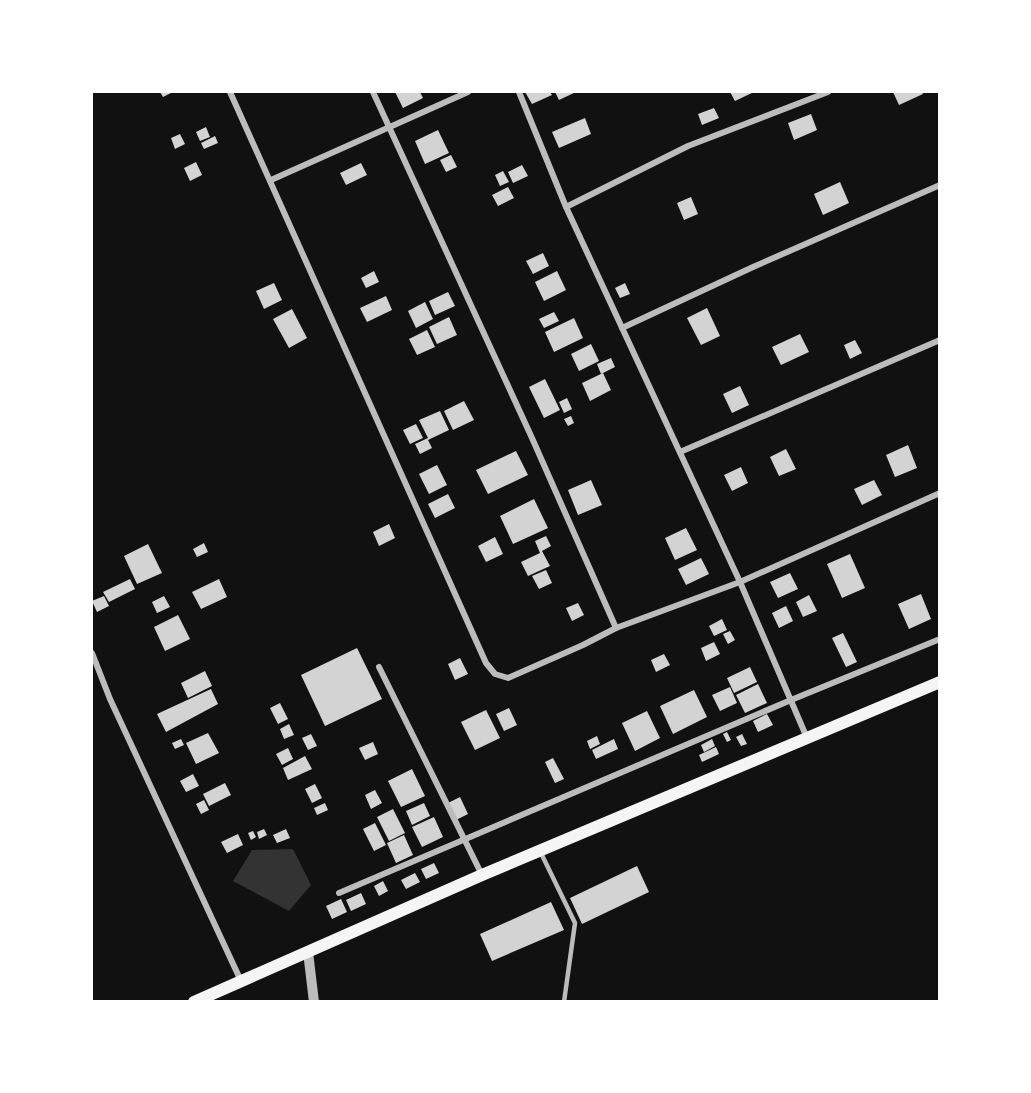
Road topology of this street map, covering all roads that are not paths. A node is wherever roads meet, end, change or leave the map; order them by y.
1 (230, 92) edge
2 (373, 92) edge
3 (468, 92) edge
4 (519, 92) edge
5 (828, 92) edge
6 (388, 126) junction
7 (271, 180) junction
8 (939, 185) edge
9 (566, 207) junction
10 (622, 328) junction
11 (939, 340) edge
12 (680, 452) junction
13 (939, 493) edge
14 (740, 582) junction
15 (616, 628) junction
16 (939, 639) edge
17 (92, 653) edge
18 (380, 667) dead end
19 (939, 682) edge
20 (791, 700) junction
21 (807, 738) junction
22 (465, 840) junction
23 (540, 851) junction
24 (482, 875) junction
25 (339, 893) dead end
26 (308, 952) junction
27 (241, 981) junction
28 (194, 1002) edge
29 (314, 1002) edge
30 (564, 1002) edge

1 - 7 street
2 - 6 street
3 - 6 street
4 - 9 street
5 - 9 street
6 - 7 street
6 - 15 street
7 - 15 street
8 - 10 street
9 - 10 street
10 - 12 street
11 - 12 street
12 - 14 street
13 - 14 street
14 - 15 street
14 - 20 street
16 - 20 street
17 - 27 street
18 - 22 street
19 - 21 main road
20 - 21 street
20 - 22 street
21 - 23 main road
22 - 24 street
22 - 25 street
23 - 24 main road
23 - 30 lane
24 - 26 main road
26 - 27 main road
26 - 29 street
27 - 28 main road

